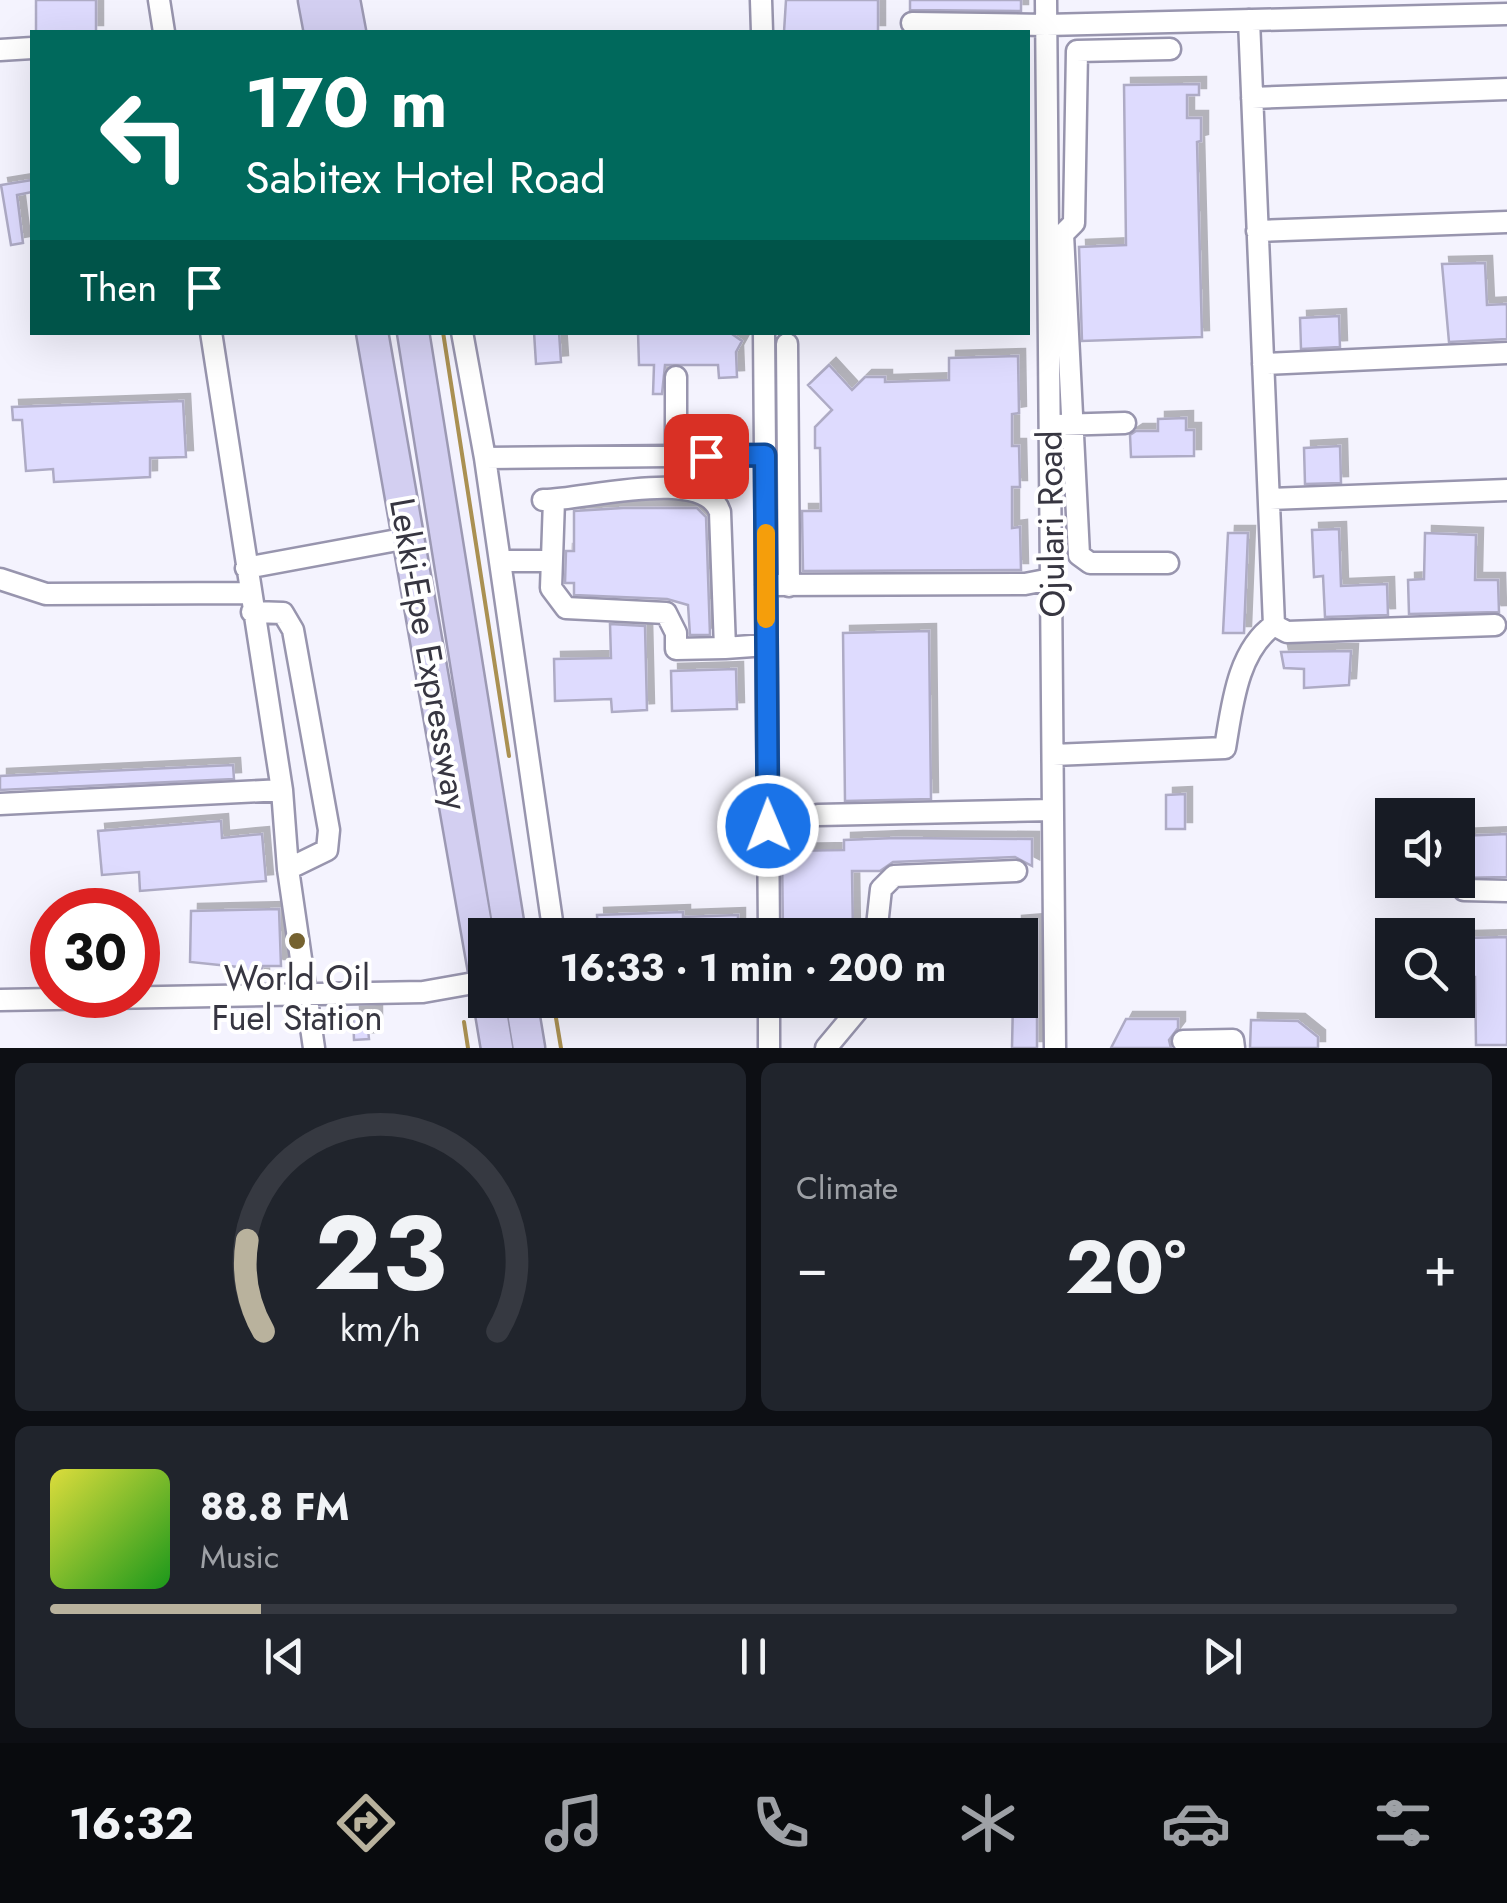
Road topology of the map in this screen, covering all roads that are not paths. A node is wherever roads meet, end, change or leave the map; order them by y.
1 (158, 0) edge
2 (314, 0) edge
3 (344, 0) edge
4 (360, 0) edge
5 (761, 0) edge
6 (1046, 0) edge
7 (1507, 14) edge
8 (1249, 20) junction
9 (912, 23) dead end
10 (1046, 25) junction
11 (164, 30) edge
12 (320, 30) edge
13 (350, 30) edge
14 (365, 30) edge
15 (762, 30) edge
16 (30, 48) edge
17 (1170, 49) dead end
18 (0, 50) edge
19 (1507, 89) edge
20 (1252, 98) junction
21 (1507, 222) edge
22 (1256, 231) junction
23 (211, 335) edge
24 (373, 335) edge
25 (413, 335) edge
26 (463, 335) edge
27 (764, 335) edge
28 (787, 344) dead end
29 (1507, 353) edge
30 (1263, 364) junction
31 (676, 377) dead end
32 (1125, 422) dead end
33 (1060, 425) junction
34 (765, 455) junction
35 (676, 456) junction
36 (485, 458) junction
37 (1507, 490) edge
38 (1270, 499) junction
39 (408, 538) junction
40 (500, 561) junction
41 (550, 561) junction
42 (1168, 564) dead end
43 (246, 568) junction
44 (0, 579) edge
45 (1051, 579) junction
46 (766, 586) junction
47 (789, 586) junction
48 (250, 603) junction
49 (1495, 625) dead end
50 (1274, 626) junction
51 (766, 644) junction
52 (725, 648) junction
53 (1052, 755) junction
54 (282, 790) junction
55 (0, 804) edge
56 (1053, 810) junction
57 (818, 815) dead end
58 (288, 869) junction
59 (1016, 871) dead end
60 (1475, 890) edge
61 (1507, 891) edge
62 (474, 918) edge
63 (507, 918) edge
64 (552, 918) edge
65 (768, 918) edge
66 (878, 918) edge
67 (468, 983) edge
68 (306, 994) junction
69 (0, 1000) edge
70 (492, 1018) edge
71 (524, 1018) edge
72 (769, 1018) edge
73 (851, 1018) edge
74 (1182, 1041) dead end
75 (314, 1048) edge
76 (497, 1048) edge
77 (528, 1048) edge
78 (770, 1048) edge
79 (826, 1048) edge
80 (1055, 1048) edge
81 (1234, 1048) edge

1 - 11 street
2 - 12 highway
3 - 13 highway
4 - 14 highway
5 - 15 street
6 - 10 street, Ojulari Road
7 - 8 street
8 - 10 street
8 - 20 street
9 - 10 street
10 - 33 street, Ojulari Road
16 - 18 street
17 - 33 street
19 - 20 street
20 - 22 street
21 - 22 street
22 - 30 street
23 - 43 street
24 - 39 highway, Lekki-Epe Expressway
25 - 63 highway, Lekki-Epe Expressway
26 - 36 street
27 - 34 street
28 - 47 street
29 - 30 street
30 - 38 street
31 - 35 street
32 - 33 street
33 - 42 street
33 - 45 street, Ojulari Road
34 - 35 street
34 - 46 street
35 - 36 street
36 - 40 street
37 - 38 street
38 - 50 street
39 - 43 street
39 - 62 highway, Lekki-Epe Expressway
40 - 41 street
40 - 64 street
41 - 52 street
41 - 52 street
43 - 48 street
44 - 48 street
45 - 47 street
45 - 53 street, Ojulari Road
46 - 47 street
46 - 51 street
48 - 54 street
48 - 58 street
49 - 50 street
50 - 53 street
51 - 52 street
51 - 65 street
53 - 56 street, Ojulari Road
54 - 55 street
54 - 58 street
56 - 57 street
56 - 80 street, Ojulari Road
58 - 68 street
59 - 66 street
60 - 61 street
67 - 68 street
68 - 69 street
68 - 75 street
70 - 76 highway
71 - 77 highway
72 - 78 street
73 - 79 street
74 - 81 street

